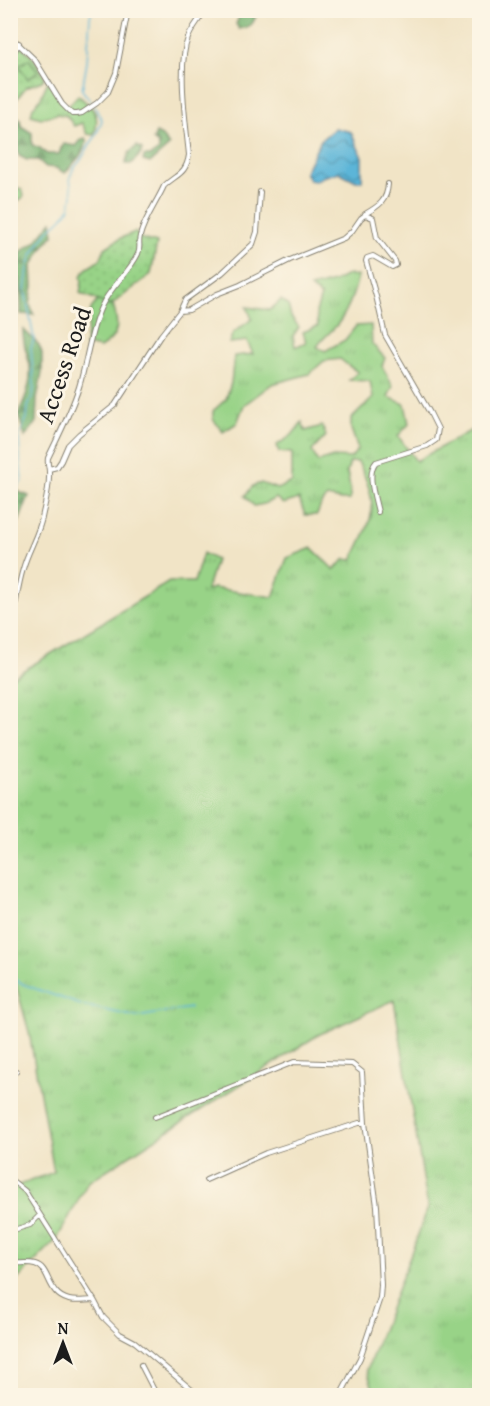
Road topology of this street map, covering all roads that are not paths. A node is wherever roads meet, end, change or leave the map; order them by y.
1 (11, 10) edge
2 (128, 10) edge
3 (206, 10) edge
4 (10, 20) edge
5 (10, 36) edge
6 (19, 43) junction
7 (10, 59) edge
8 (10, 93) edge
9 (10, 183) edge
10 (387, 184) dead end
11 (260, 192) dead end
12 (365, 215) junction
13 (180, 311) junction
14 (49, 470) junction
15 (378, 512) dead end
16 (10, 628) edge
17 (16, 1071) dead end
18 (10, 1073) edge
19 (155, 1117) dead end
20 (365, 1123) junction
21 (10, 1179) edge
22 (206, 1180) dead end
23 (40, 1215) junction
24 (10, 1231) edge
25 (10, 1263) edge
26 (94, 1300) junction
27 (141, 1365) dead end
28 (157, 1395) edge
29 (199, 1395) edge
30 (340, 1395) edge

1 - 4 street
2 - 6 street
3 - 14 street, Access Road
5 - 6 street
6 - 7 street
8 - 9 street
10 - 12 street, Access Road
11 - 13 street
12 - 13 street, Access Road
12 - 15 street
13 - 14 street, Access Road
14 - 16 street
17 - 18 street
19 - 20 street
20 - 22 street
20 - 30 street
21 - 23 street
23 - 24 street
23 - 26 street
25 - 26 street
26 - 29 street
27 - 28 street

